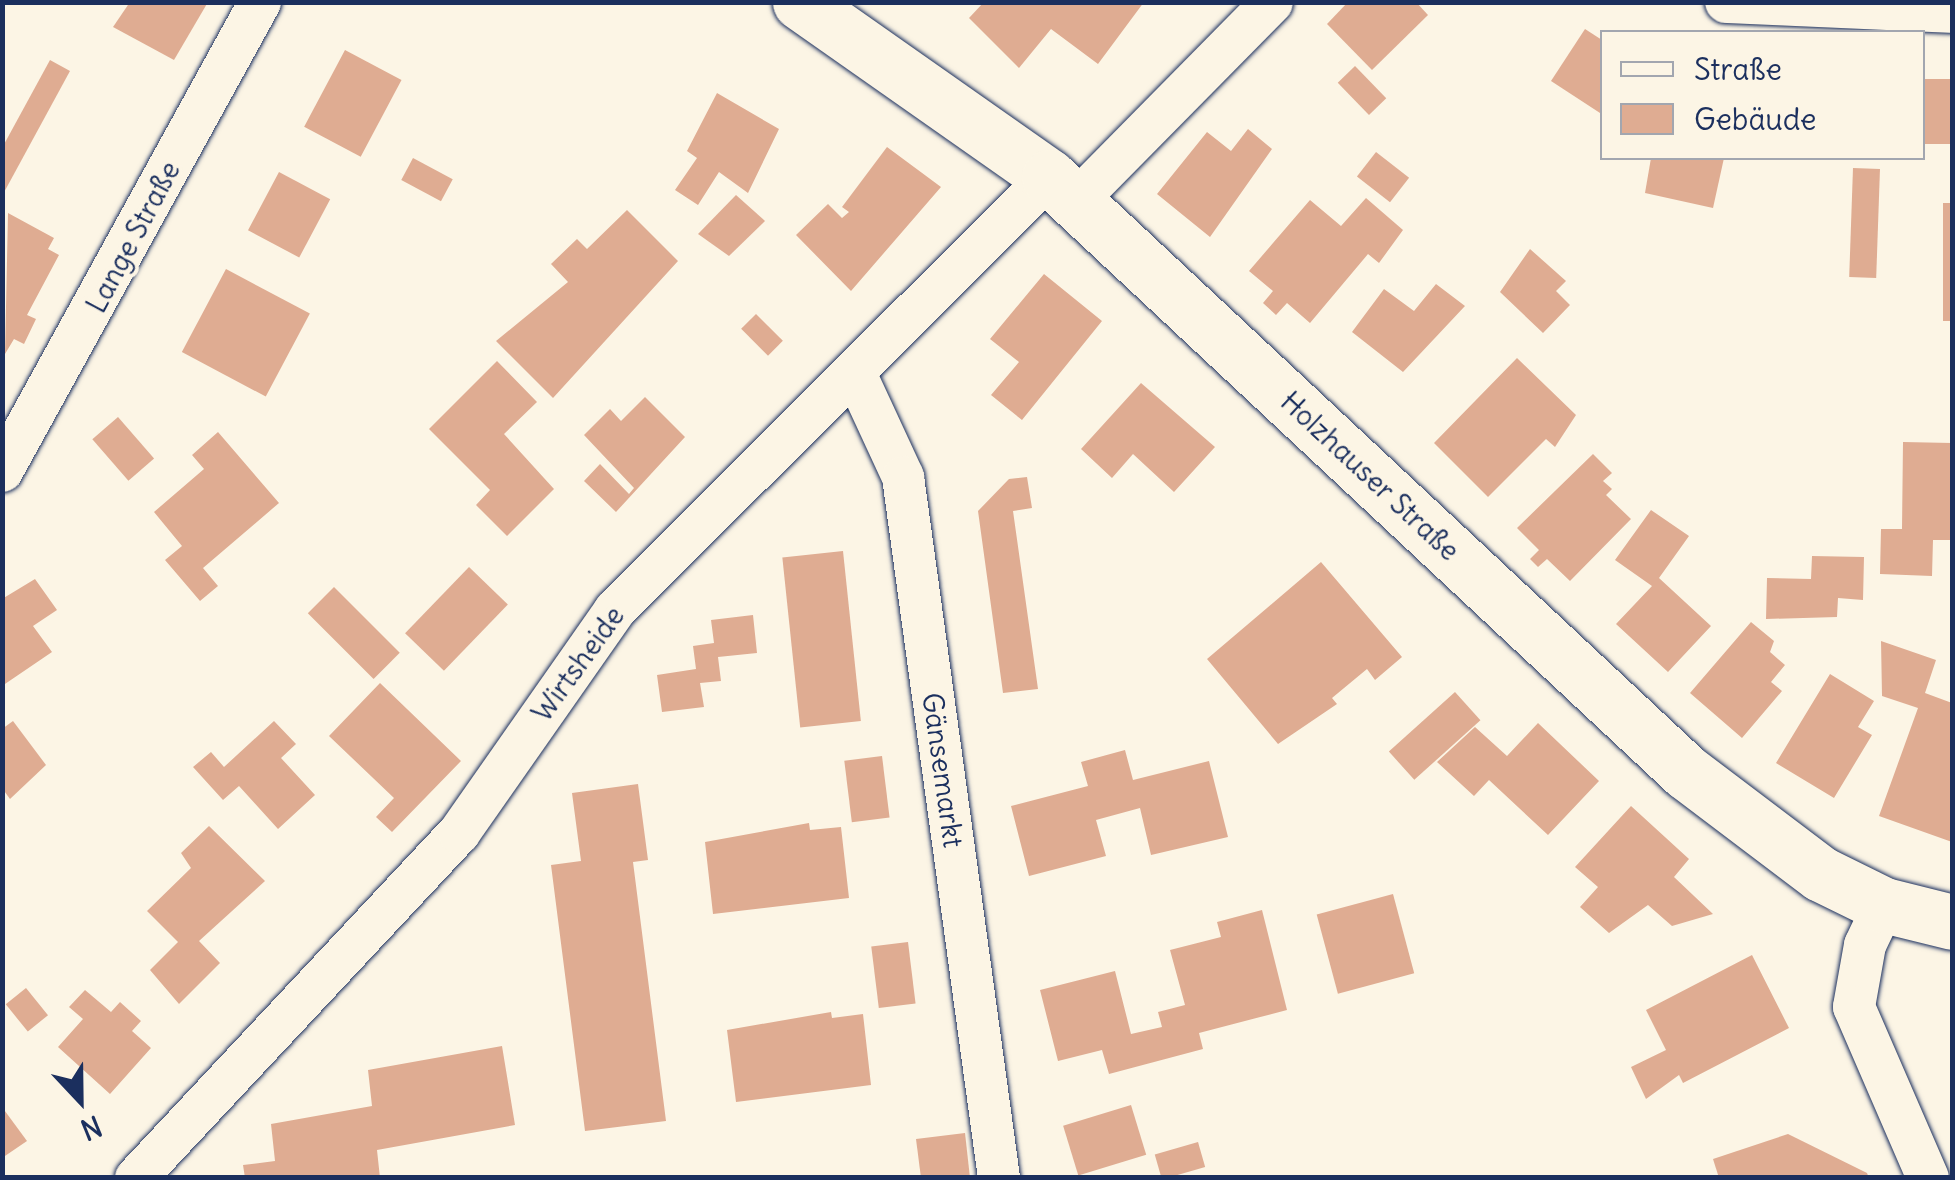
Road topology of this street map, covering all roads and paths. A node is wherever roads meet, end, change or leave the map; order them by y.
1 (260, 2) edge
2 (800, 2) edge
3 (1272, 2) edge
4 (1726, 2) edge
5 (1952, 12) edge
6 (1062, 189) junction
7 (856, 373) junction
8 (2, 470) edge
9 (1884, 904) junction
10 (1952, 922) edge
11 (136, 1178) edge
12 (999, 1178) edge
13 (1928, 1178) edge

1 - 8 street, Lange Straße
2 - 6 street, Holzhauser Straße
3 - 6 street, Wirtsheide
4 - 5 street
6 - 7 street, Wirtsheide
6 - 9 street, Holzhauser Straße
7 - 11 street, Wirtsheide
7 - 12 street, Gänsemarkt
9 - 10 street, Holzhauser Straße
9 - 13 street

